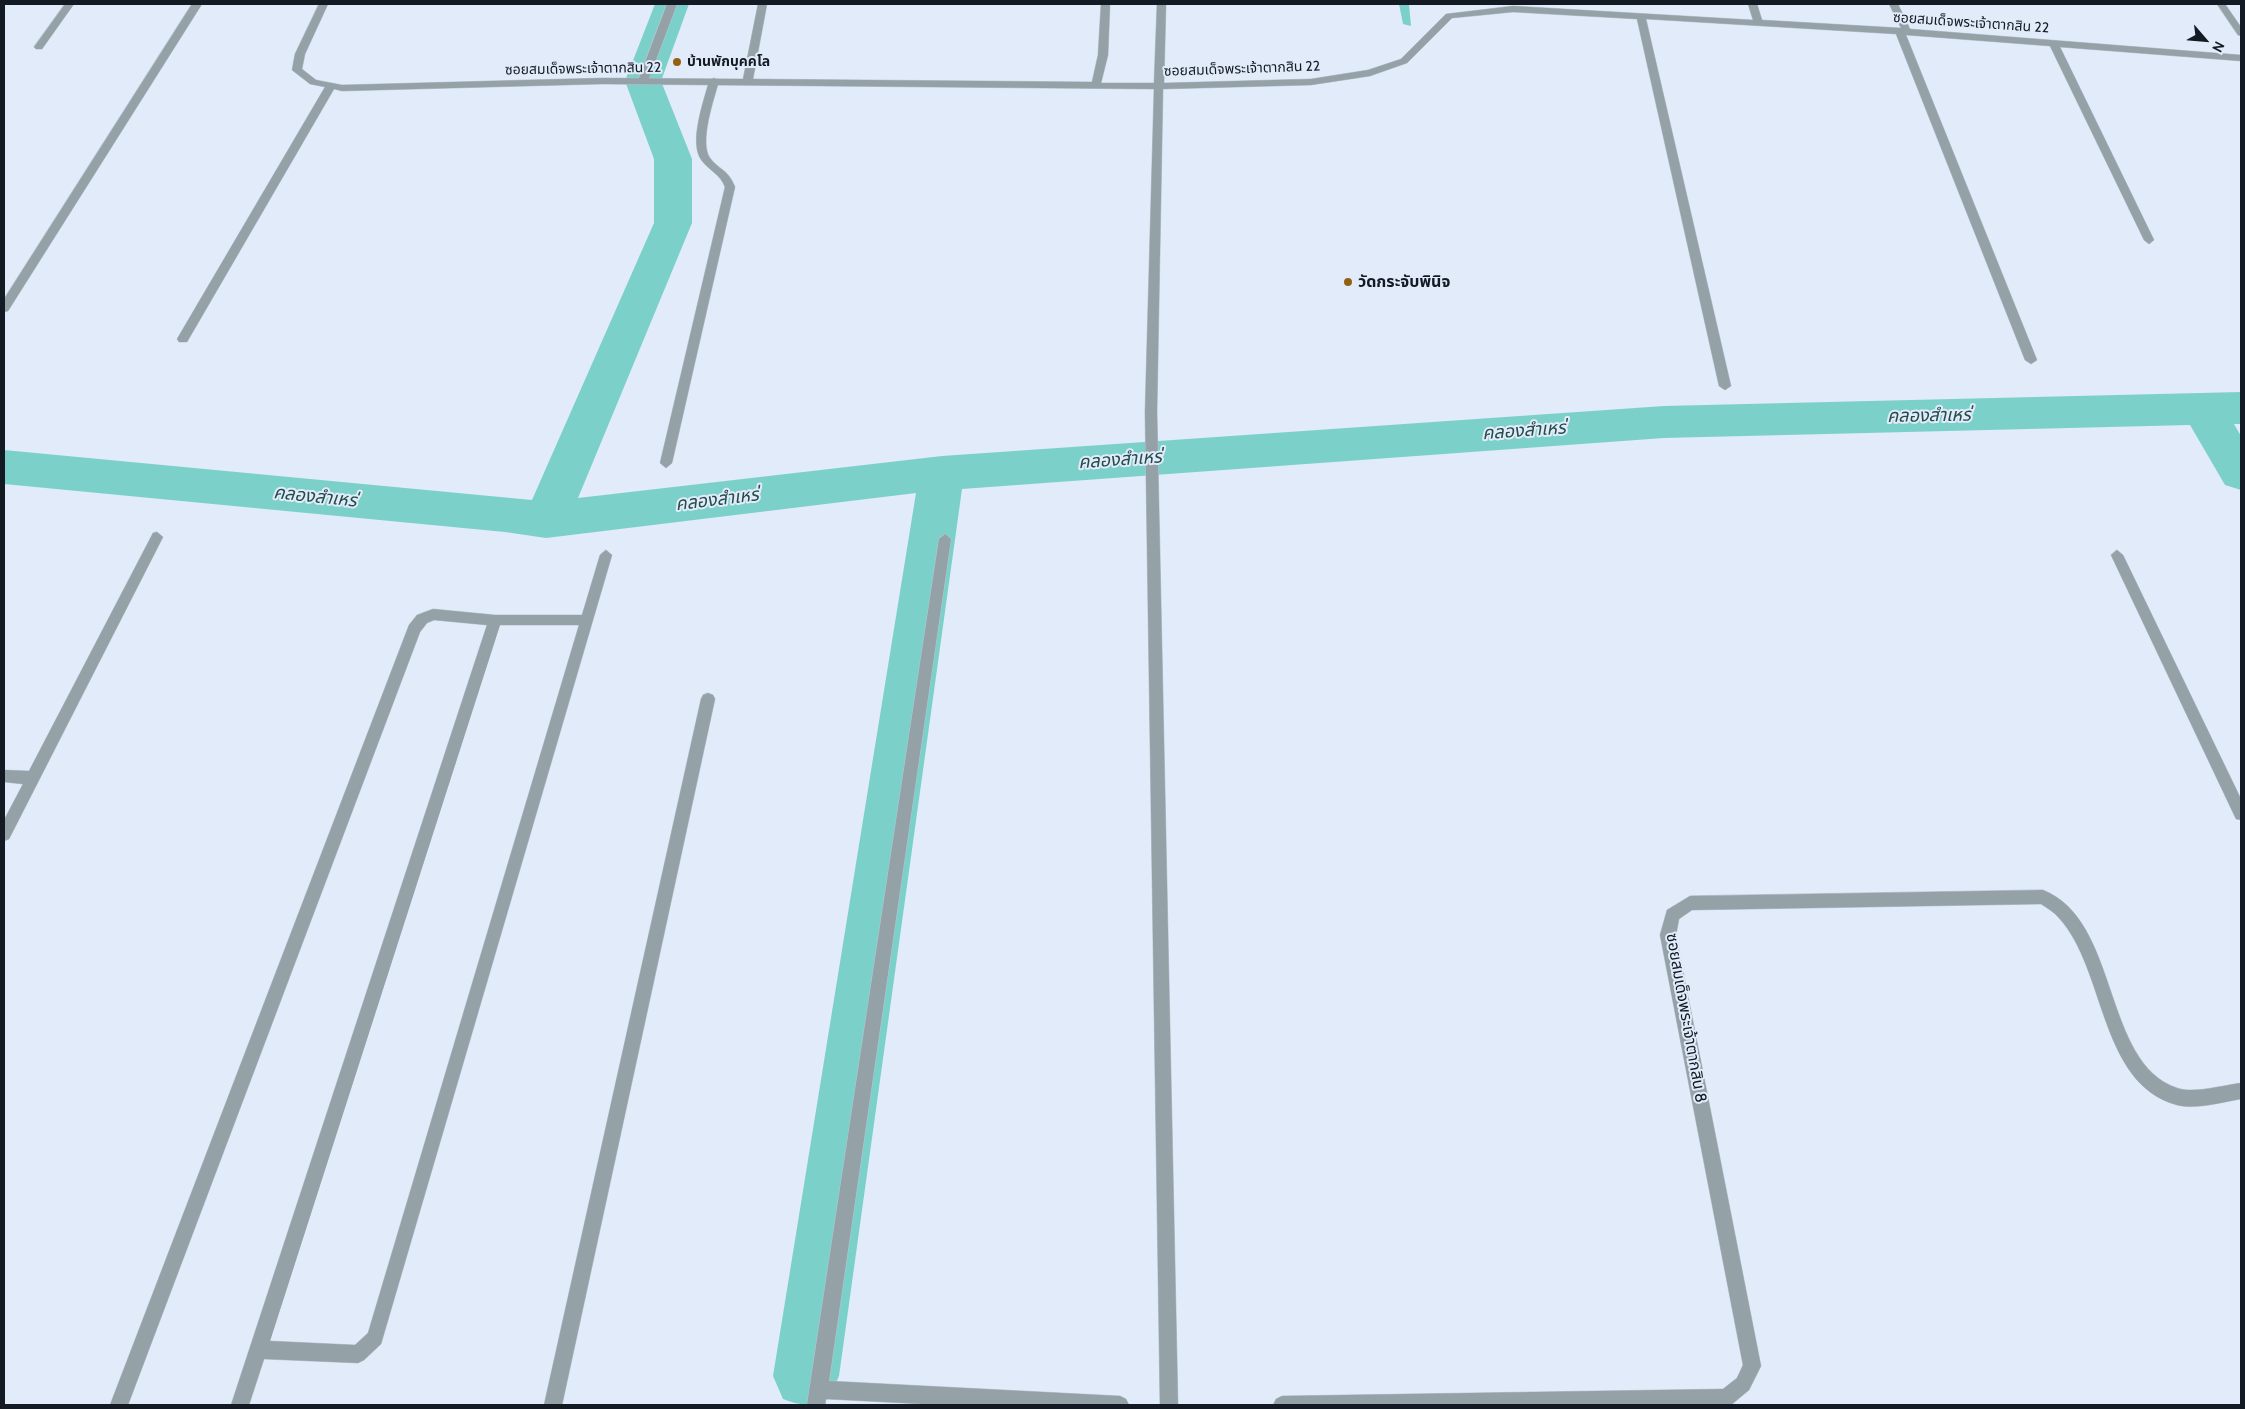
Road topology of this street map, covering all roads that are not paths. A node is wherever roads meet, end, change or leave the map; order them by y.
1 (69, 4) edge
2 (197, 4) edge
3 (324, 4) edge
4 (672, 4) edge
5 (762, 4) edge
6 (1105, 4) edge
7 (1161, 4) edge
8 (1753, 4) edge
9 (1894, 4) edge
10 (2221, 4) edge
11 (1513, 6) edge
12 (1641, 16) junction
13 (1758, 23) junction
14 (1904, 32) junction
15 (2241, 34) edge
16 (2054, 44) junction
17 (39, 47) dead end
18 (2241, 58) edge
19 (643, 81) junction
20 (714, 81) junction
21 (748, 81) junction
22 (1096, 85) junction
23 (1157, 86) junction
24 (330, 87) junction
25 (2149, 240) dead end
26 (4, 308) edge
27 (183, 338) dead end
28 (2030, 360) dead end
29 (1725, 386) dead end
30 (666, 463) dead end
31 (157, 537) dead end
32 (945, 539) dead end
33 (606, 555) dead end
34 (2117, 556) dead end
35 (495, 620) junction
36 (586, 620) junction
37 (708, 699) dead end
38 (4, 776) edge
39 (32, 778) junction
40 (2241, 814) edge
41 (4, 834) edge
42 (2241, 1091) edge
43 (258, 1350) junction
44 (817, 1398) edge
45 (1003, 1403) edge
46 (1510, 1403) edge
47 (118, 1405) edge
48 (240, 1405) edge
49 (553, 1405) edge
50 (1120, 1405) edge
51 (1169, 1405) edge
52 (1282, 1405) edge

1 - 17 street
2 - 26 street
3 - 24 street, ซอยสมเด็จพระเจ้าตากสิน 22
4 - 19 street
5 - 21 street
6 - 22 street
7 - 23 street
8 - 13 street
9 - 14 street
10 - 15 street
11 - 12 street, ซอยสมเด็จพระเจ้าตากสิน 22
11 - 23 street, ซอยสมเด็จพระเจ้าตากสิน 22
12 - 13 street, ซอยสมเด็จพระเจ้าตากสิน 22
12 - 29 street
13 - 14 street, ซอยสมเด็จพระเจ้าตากสิน 22
14 - 16 street, ซอยสมเด็จพระเจ้าตากสิน 22
14 - 28 street
16 - 18 street, ซอยสมเด็จพระเจ้าตากสิน 22
16 - 25 street
19 - 20 street, ซอยสมเด็จพระเจ้าตากสิน 22
19 - 24 street, ซอยสมเด็จพระเจ้าตากสิน 22
20 - 21 street, ซอยสมเด็จพระเจ้าตากสิน 22
20 - 30 street
21 - 22 street, ซอยสมเด็จพระเจ้าตากสิน 22
22 - 23 street, ซอยสมเด็จพระเจ้าตากสิน 22
23 - 51 street
24 - 27 street
31 - 39 street
32 - 44 street
33 - 36 street
34 - 40 street
35 - 36 street
35 - 43 street
35 - 47 street
36 - 43 street
37 - 49 street
38 - 39 street
39 - 41 street
42 - 46 street, ซอยสมเด็จพระเจ้าตากสิน 8
43 - 48 street
44 - 45 street
45 - 50 street
46 - 52 street, ซอยสมเด็จพระเจ้าตากสิน 8

